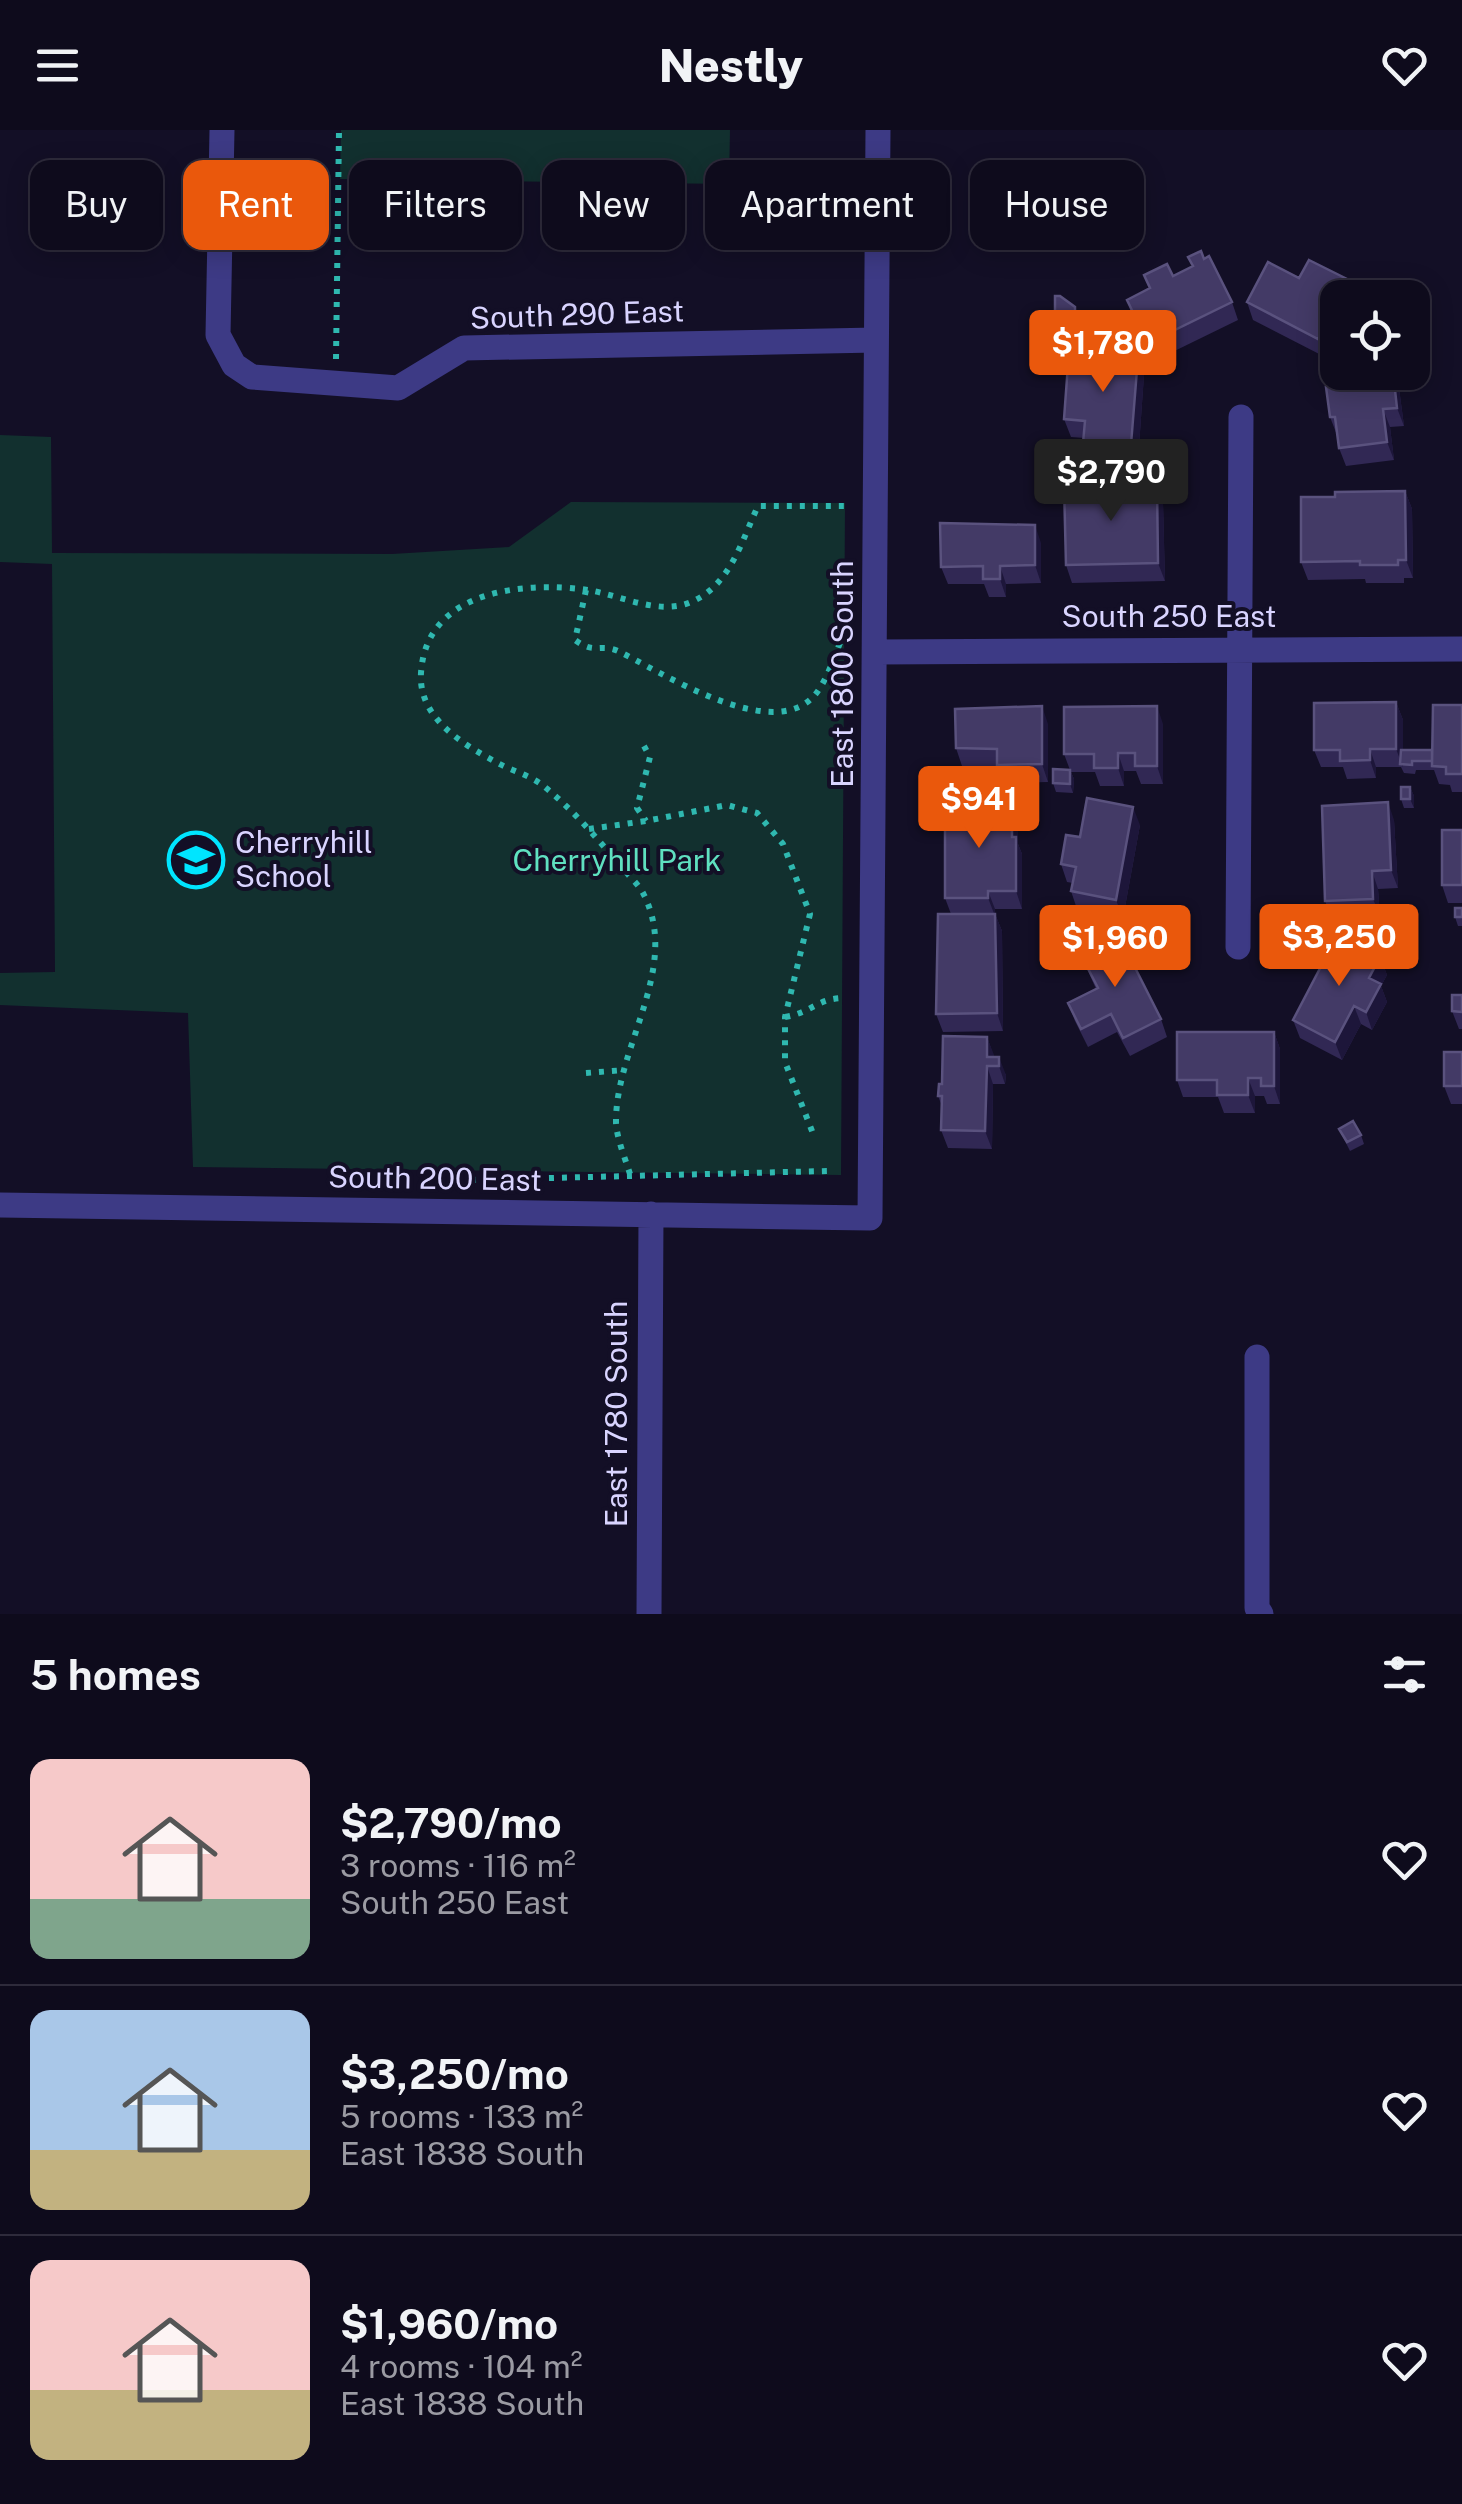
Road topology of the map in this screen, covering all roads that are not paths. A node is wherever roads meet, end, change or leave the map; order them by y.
1 (222, 130) edge
2 (878, 130) edge
3 (876, 340) junction
4 (1241, 417) dead end
5 (1241, 649) junction
6 (1462, 649) edge
7 (876, 652) junction
8 (1238, 947) dead end
9 (0, 1205) edge
10 (651, 1214) junction
11 (870, 1218) joint
12 (1257, 1357) dead end
13 (649, 1614) edge
14 (1261, 1614) edge

1 - 3 street, South 290 East
2 - 3 street, East 1800 South
3 - 7 street, East 1800 South
4 - 5 street
5 - 6 street, South 250 East
5 - 7 street, South 250 East
5 - 8 street
7 - 11 street, East 1800 South
9 - 10 street, South 200 East
10 - 11 street, South 200 East
10 - 13 street, East 1780 South
12 - 14 street

